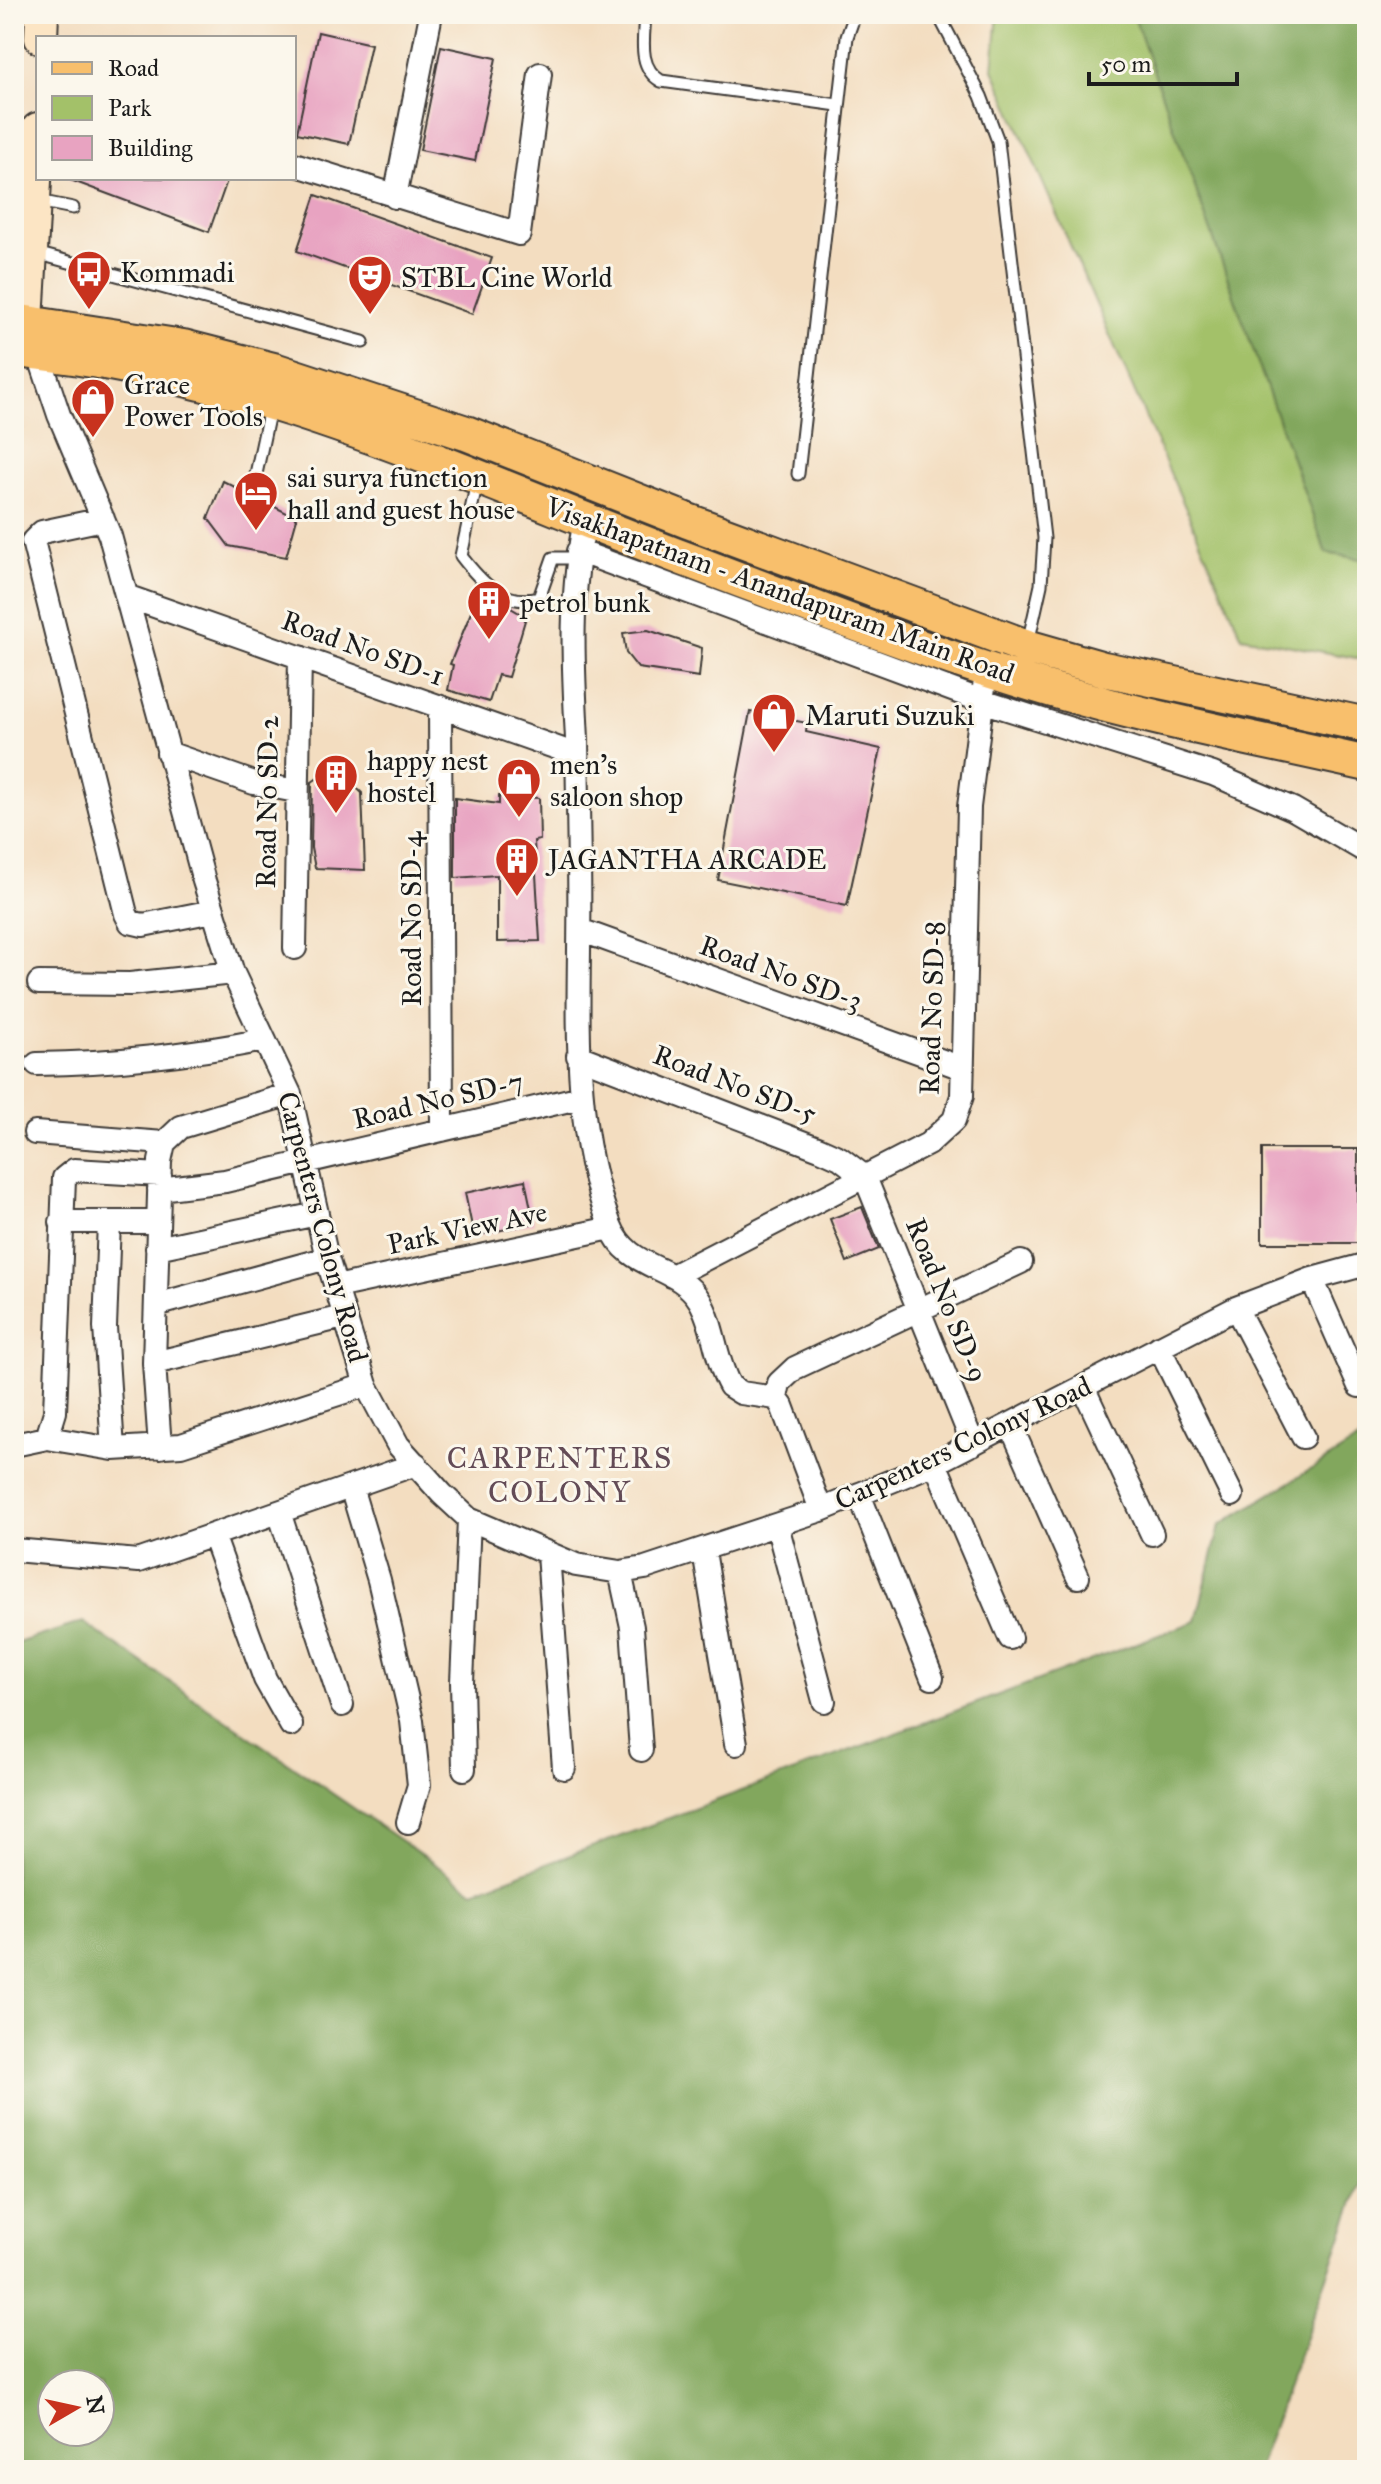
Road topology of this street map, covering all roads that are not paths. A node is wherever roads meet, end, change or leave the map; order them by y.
1 (42, 14) edge
2 (431, 14) edge
3 (645, 14) edge
4 (855, 14) edge
5 (938, 14) edge
6 (41, 36) edge
7 (540, 74) dead end
8 (838, 105) junction
9 (36, 164) edge
10 (296, 165) edge
11 (395, 197) junction
12 (34, 200) junction
13 (73, 208) dead end
14 (31, 252) junction
15 (20, 337) edge
16 (363, 342) dead end
17 (271, 403) junction
18 (256, 474) dead end
19 (798, 474) dead end
20 (478, 478) junction
21 (586, 517) junction
22 (103, 519) junction
23 (577, 555) junction
24 (129, 597) junction
25 (1027, 647) junction
26 (300, 657) junction
27 (984, 685) junction
28 (440, 707) junction
29 (1367, 725) edge
30 (168, 753) junction
31 (577, 755) junction
32 (1367, 764) edge
33 (296, 791) junction
34 (1367, 852) edge
35 (213, 911) junction
36 (580, 930) junction
37 (295, 948) dead end
38 (233, 973) junction
39 (39, 983) dead end
40 (264, 1040) junction
41 (578, 1056) junction
42 (37, 1064) dead end
43 (962, 1068) junction
44 (290, 1094) junction
45 (582, 1097) junction
46 (442, 1130) junction
47 (35, 1133) dead end
48 (164, 1143) junction
49 (307, 1162) junction
50 (865, 1177) junction
51 (160, 1182) junction
52 (317, 1214) junction
53 (61, 1222) junction
54 (109, 1222) junction
55 (158, 1222) junction
56 (611, 1228) junction
57 (157, 1248) junction
58 (327, 1258) junction
59 (1021, 1262) dead end
60 (1367, 1264) edge
61 (672, 1276) junction
62 (1312, 1279) junction
63 (336, 1287) junction
64 (156, 1305) junction
65 (1236, 1308) junction
66 (919, 1311) junction
67 (343, 1317) junction
68 (1159, 1347) junction
69 (154, 1363) junction
70 (366, 1385) junction
71 (1359, 1386) dead end
72 (1083, 1387) junction
73 (776, 1398) junction
74 (1011, 1426) junction
75 (1303, 1437) dead end
76 (47, 1438) junction
77 (973, 1444) junction
78 (14, 1445) edge
79 (160, 1447) junction
80 (113, 1449) junction
81 (935, 1463) junction
82 (416, 1464) junction
83 (351, 1487) junction
84 (859, 1494) junction
85 (1232, 1495) dead end
86 (821, 1510) junction
87 (279, 1512) junction
88 (469, 1519) junction
89 (777, 1525) junction
90 (1152, 1534) dead end
91 (213, 1535) junction
92 (14, 1550) edge
93 (704, 1551) junction
94 (548, 1554) junction
95 (620, 1572) junction
96 (1078, 1577) dead end
97 (1010, 1638) dead end
98 (932, 1678) dead end
99 (824, 1701) dead end
100 (342, 1705) dead end
101 (291, 1725) dead end
102 (736, 1744) dead end
103 (641, 1750) dead end
104 (564, 1768) dead end
105 (464, 1769) dead end
106 (408, 1822) dead end

1 - 6 street
2 - 11 street
3 - 8 lane
4 - 8 lane
5 - 25 lane
7 - 11 street
8 - 19 lane
9 - 12 street, Carpenters Colony Road
10 - 11 street
12 - 13 lane
12 - 14 street, Carpenters Colony Road
14 - 15 street, Carpenters Colony Road
14 - 16 lane
15 - 17 main road, Visakhapatnam - Anandapuram Main Road
15 - 22 street, Carpenters Colony Road
15 - 25 main road, Visakhapatnam - Anandapuram Main Road
17 - 18 lane
17 - 20 main road, Visakhapatnam - Anandapuram Main Road
20 - 21 main road, Visakhapatnam - Anandapuram Main Road
20 - 23 lane
21 - 23 street
21 - 27 main road, Visakhapatnam - Anandapuram Main Road
22 - 24 street, Carpenters Colony Road
22 - 35 street
23 - 27 street
23 - 31 street
24 - 26 street, Road No SD-1
24 - 30 street, Carpenters Colony Road
25 - 29 main road, Visakhapatnam - Anandapuram Main Road
26 - 28 street, Road No SD-1
26 - 33 street, Road No SD-2
27 - 32 main road, Visakhapatnam - Anandapuram Main Road
27 - 34 street
27 - 43 street, Road No SD-8
28 - 31 street, Road No SD-1
28 - 46 street, Road No SD-4
30 - 33 street
30 - 35 street, Carpenters Colony Road
31 - 36 street
33 - 37 street, Road No SD-2
35 - 38 street, Carpenters Colony Road
36 - 41 street
36 - 43 street, Road No SD-3
38 - 39 street
38 - 40 street, Carpenters Colony Road
40 - 42 street
40 - 44 street, Carpenters Colony Road
41 - 45 street
41 - 50 street, Road No SD-5
43 - 50 street, Road No SD-8
44 - 48 street
44 - 49 street, Carpenters Colony Road
45 - 46 street, Road No SD-7
45 - 56 street
46 - 49 street, Road No SD-7
47 - 48 street
48 - 51 street
49 - 51 street, Road No SD-7
49 - 52 street, Carpenters Colony Road
50 - 61 street, Road No SD-8
50 - 66 street, Road No SD-9
51 - 53 street, Road No SD-7
51 - 55 street
52 - 57 street
52 - 58 street, Carpenters Colony Road
53 - 54 street
53 - 76 street
54 - 55 street
54 - 80 street
55 - 57 street
56 - 61 street
56 - 63 street, Park View Ave
57 - 64 street
58 - 63 street, Carpenters Colony Road
58 - 64 street
59 - 66 street
60 - 62 street, Carpenters Colony Road
61 - 73 street
62 - 65 street, Carpenters Colony Road
62 - 71 street
63 - 67 street, Carpenters Colony Road
64 - 69 street
65 - 68 street, Carpenters Colony Road
65 - 75 street
66 - 73 street
66 - 77 street, Road No SD-9
67 - 69 street
67 - 70 street, Carpenters Colony Road
68 - 72 street, Carpenters Colony Road
68 - 85 street
69 - 79 street
70 - 79 street
70 - 82 street, Carpenters Colony Road
72 - 74 street, Carpenters Colony Road
72 - 90 street
73 - 86 street
74 - 77 street, Carpenters Colony Road
74 - 96 street
76 - 78 street
76 - 80 street
77 - 81 street, Carpenters Colony Road
79 - 80 street
81 - 84 street, Carpenters Colony Road
81 - 97 street
82 - 83 street
82 - 88 street, Carpenters Colony Road
83 - 87 street
83 - 106 street
84 - 86 street, Carpenters Colony Road
84 - 98 street
86 - 89 street, Carpenters Colony Road
87 - 91 street
87 - 100 street
88 - 94 street, Carpenters Colony Road
88 - 105 street
89 - 93 street, Carpenters Colony Road
89 - 99 street
91 - 92 street
91 - 101 street
93 - 95 street, Carpenters Colony Road
93 - 102 street
94 - 95 street, Carpenters Colony Road
94 - 104 street
95 - 103 street

